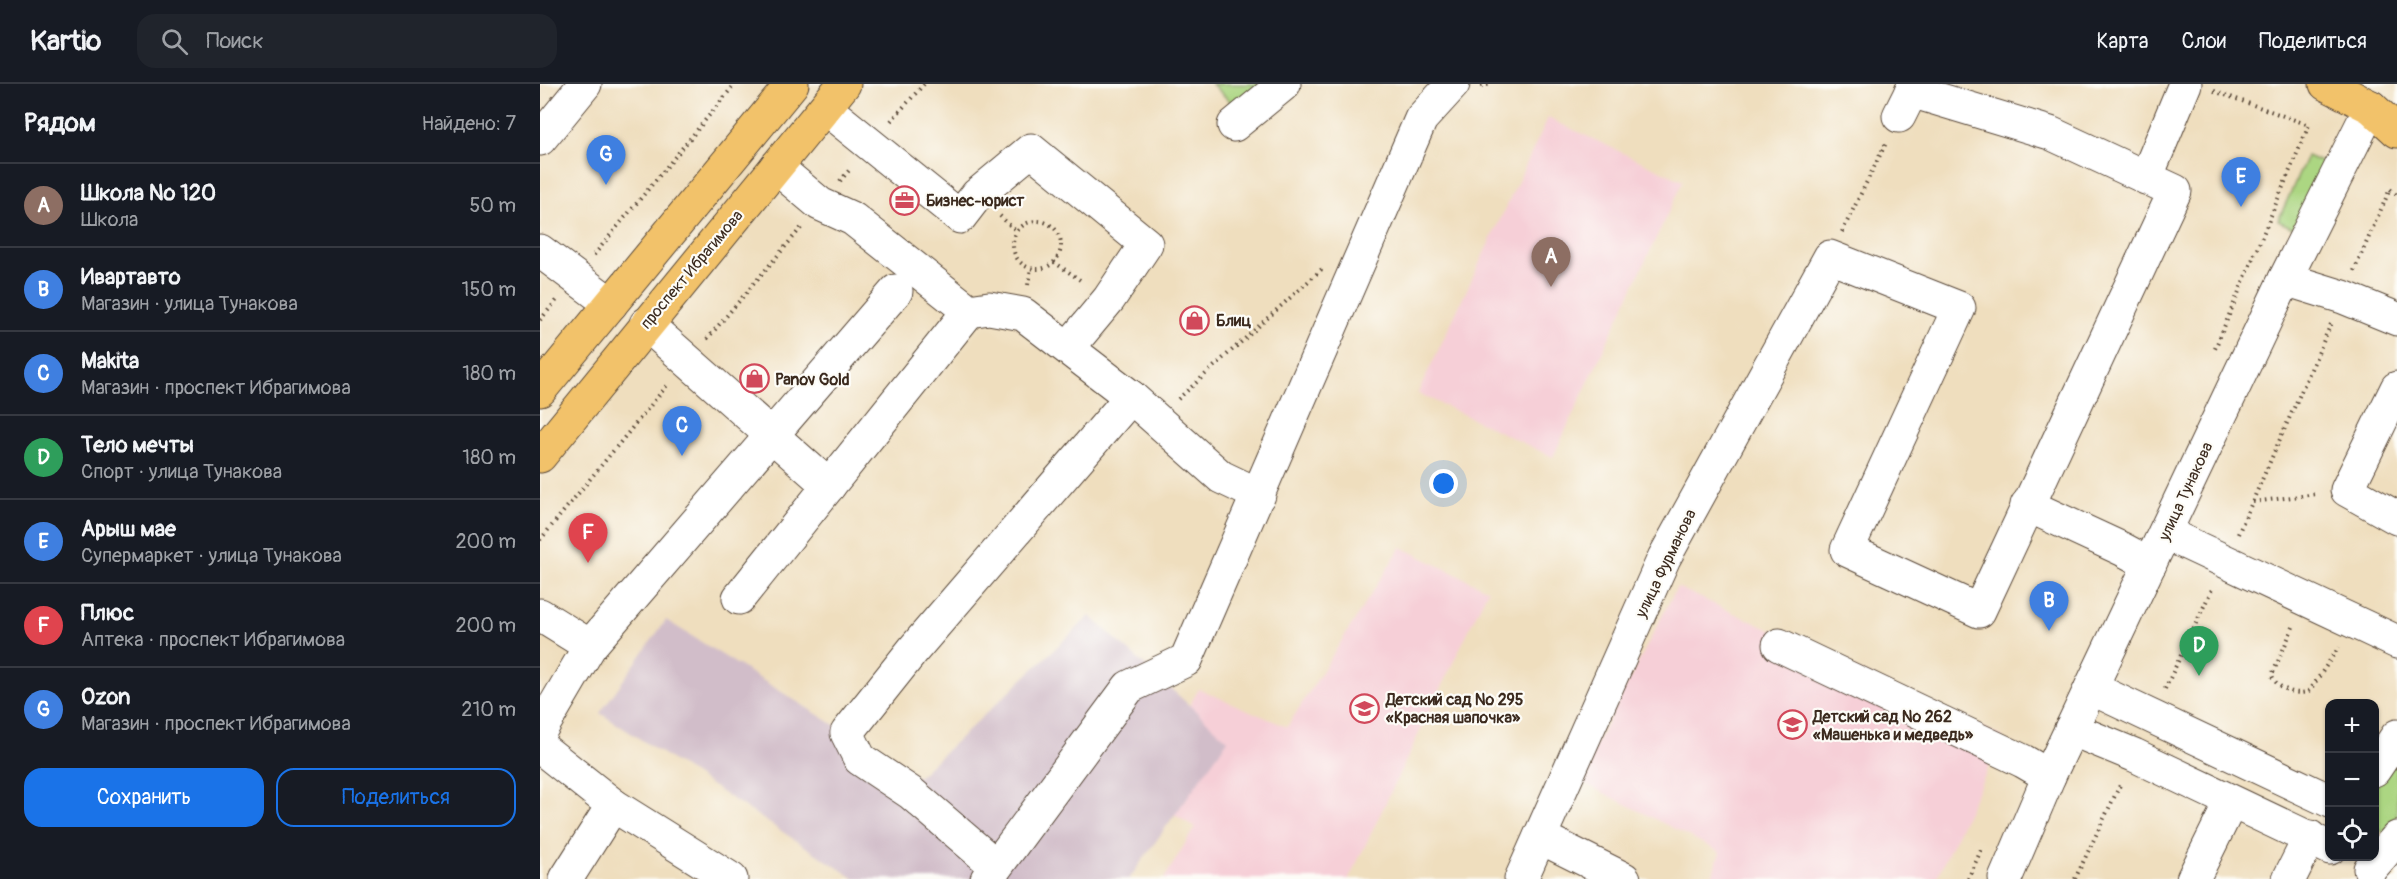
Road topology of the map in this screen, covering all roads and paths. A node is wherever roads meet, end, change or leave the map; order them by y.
1 (585, 84) edge
2 (735, 84) edge
3 (792, 84) edge
4 (924, 84) edge
5 (1284, 84) edge
6 (1453, 84) edge
7 (2326, 84) edge
8 (2194, 86) edge
9 (834, 96) edge
10 (1908, 97) edge
11 (2370, 107) junction
12 (1234, 125) dead end
13 (2397, 131) edge
14 (540, 139) edge
15 (870, 145) junction
16 (776, 167) junction
17 (2146, 178) junction
18 (2391, 189) dead end
19 (2397, 195) edge
20 (820, 204) junction
21 (540, 251) edge
22 (1830, 257) junction
23 (1049, 266) joint
24 (1325, 267) dead end
25 (575, 277) junction
26 (2286, 279) junction
27 (896, 291) dead end
28 (611, 304) junction
29 (969, 311) junction
30 (2397, 319) edge
31 (540, 320) edge
32 (646, 324) junction
33 (1069, 347) junction
34 (2210, 360) dead end
35 (688, 361) junction
36 (2397, 388) edge
37 (540, 390) edge
38 (1131, 397) junction
39 (1156, 419) junction
40 (773, 436) junction
41 (540, 456) edge
42 (829, 486) junction
43 (2347, 490) junction
44 (1259, 495) junction
45 (2252, 502) dead end
46 (2027, 505) junction
47 (2397, 518) edge
48 (2165, 533) junction
49 (540, 540) edge
50 (2150, 564) junction
51 (739, 598) dead end
52 (2306, 599) junction
53 (540, 615) edge
54 (2355, 623) junction
55 (2397, 642) edge
56 (1779, 645) dead end
57 (590, 646) junction
58 (2091, 688) junction
59 (2072, 729) junction
60 (540, 731) edge
61 (2397, 736) edge
62 (540, 747) edge
63 (2379, 763) edge
64 (2049, 776) junction
65 (2325, 799) edge
66 (2230, 802) junction
67 (613, 805) junction
68 (1540, 837) junction
69 (2397, 838) edge
70 (2320, 843) edge
71 (1983, 847) dead end
72 (2363, 868) edge
73 (992, 873) edge
74 (566, 879) edge
75 (731, 879) edge
76 (1521, 879) edge
77 (1624, 879) edge
78 (1968, 879) edge
79 (2005, 879) edge
80 (2193, 879) edge
81 (2289, 879) edge

1 - 14 street
2 - 25 path
3 - 28 main road
4 - 15 path
5 - 12 street
6 - 44 street
7 - 11 main road
8 - 17 street
8 - 34 path
9 - 15 street
9 - 16 main road, проспект Ибрагимова
10 - 17 street
10 - 22 path
11 - 13 main road
11 - 26 street, улица Тунакова
15 - 20 path
15 - 33 street
16 - 20 street
16 - 32 main road, проспект Ибрагимова
17 - 46 street
18 - 19 path
20 - 29 street
20 - 35 path
21 - 25 street
22 - 46 street
22 - 68 street, улица Фурманова
23 - 23 path
24 - 39 path
25 - 28 street
25 - 31 path
26 - 30 street
26 - 48 street, улица Тунакова
27 - 40 street
28 - 37 main road
29 - 33 street
29 - 42 street
32 - 35 street
32 - 41 main road, проспект Ибрагимова
33 - 38 street
35 - 40 street
35 - 49 path
36 - 43 street
38 - 39 street
38 - 73 street
39 - 44 street
40 - 42 street
40 - 57 street
42 - 51 street
43 - 45 path
43 - 47 street
44 - 73 street
46 - 50 street
48 - 50 street, улица Тунакова
48 - 52 street
50 - 58 street, улица Тунакова
52 - 54 street
52 - 54 path
53 - 57 street
54 - 55 street
56 - 64 street
57 - 60 street
58 - 59 street, улица Тунакова
58 - 65 street
59 - 64 street, улица Тунакова
59 - 66 street
61 - 63 street
62 - 67 street
64 - 79 street, улица Тунакова
66 - 70 street
66 - 80 street
67 - 74 street
67 - 75 street
68 - 76 street, улица Фурманова
68 - 77 street
69 - 72 street
70 - 81 street
71 - 78 path

